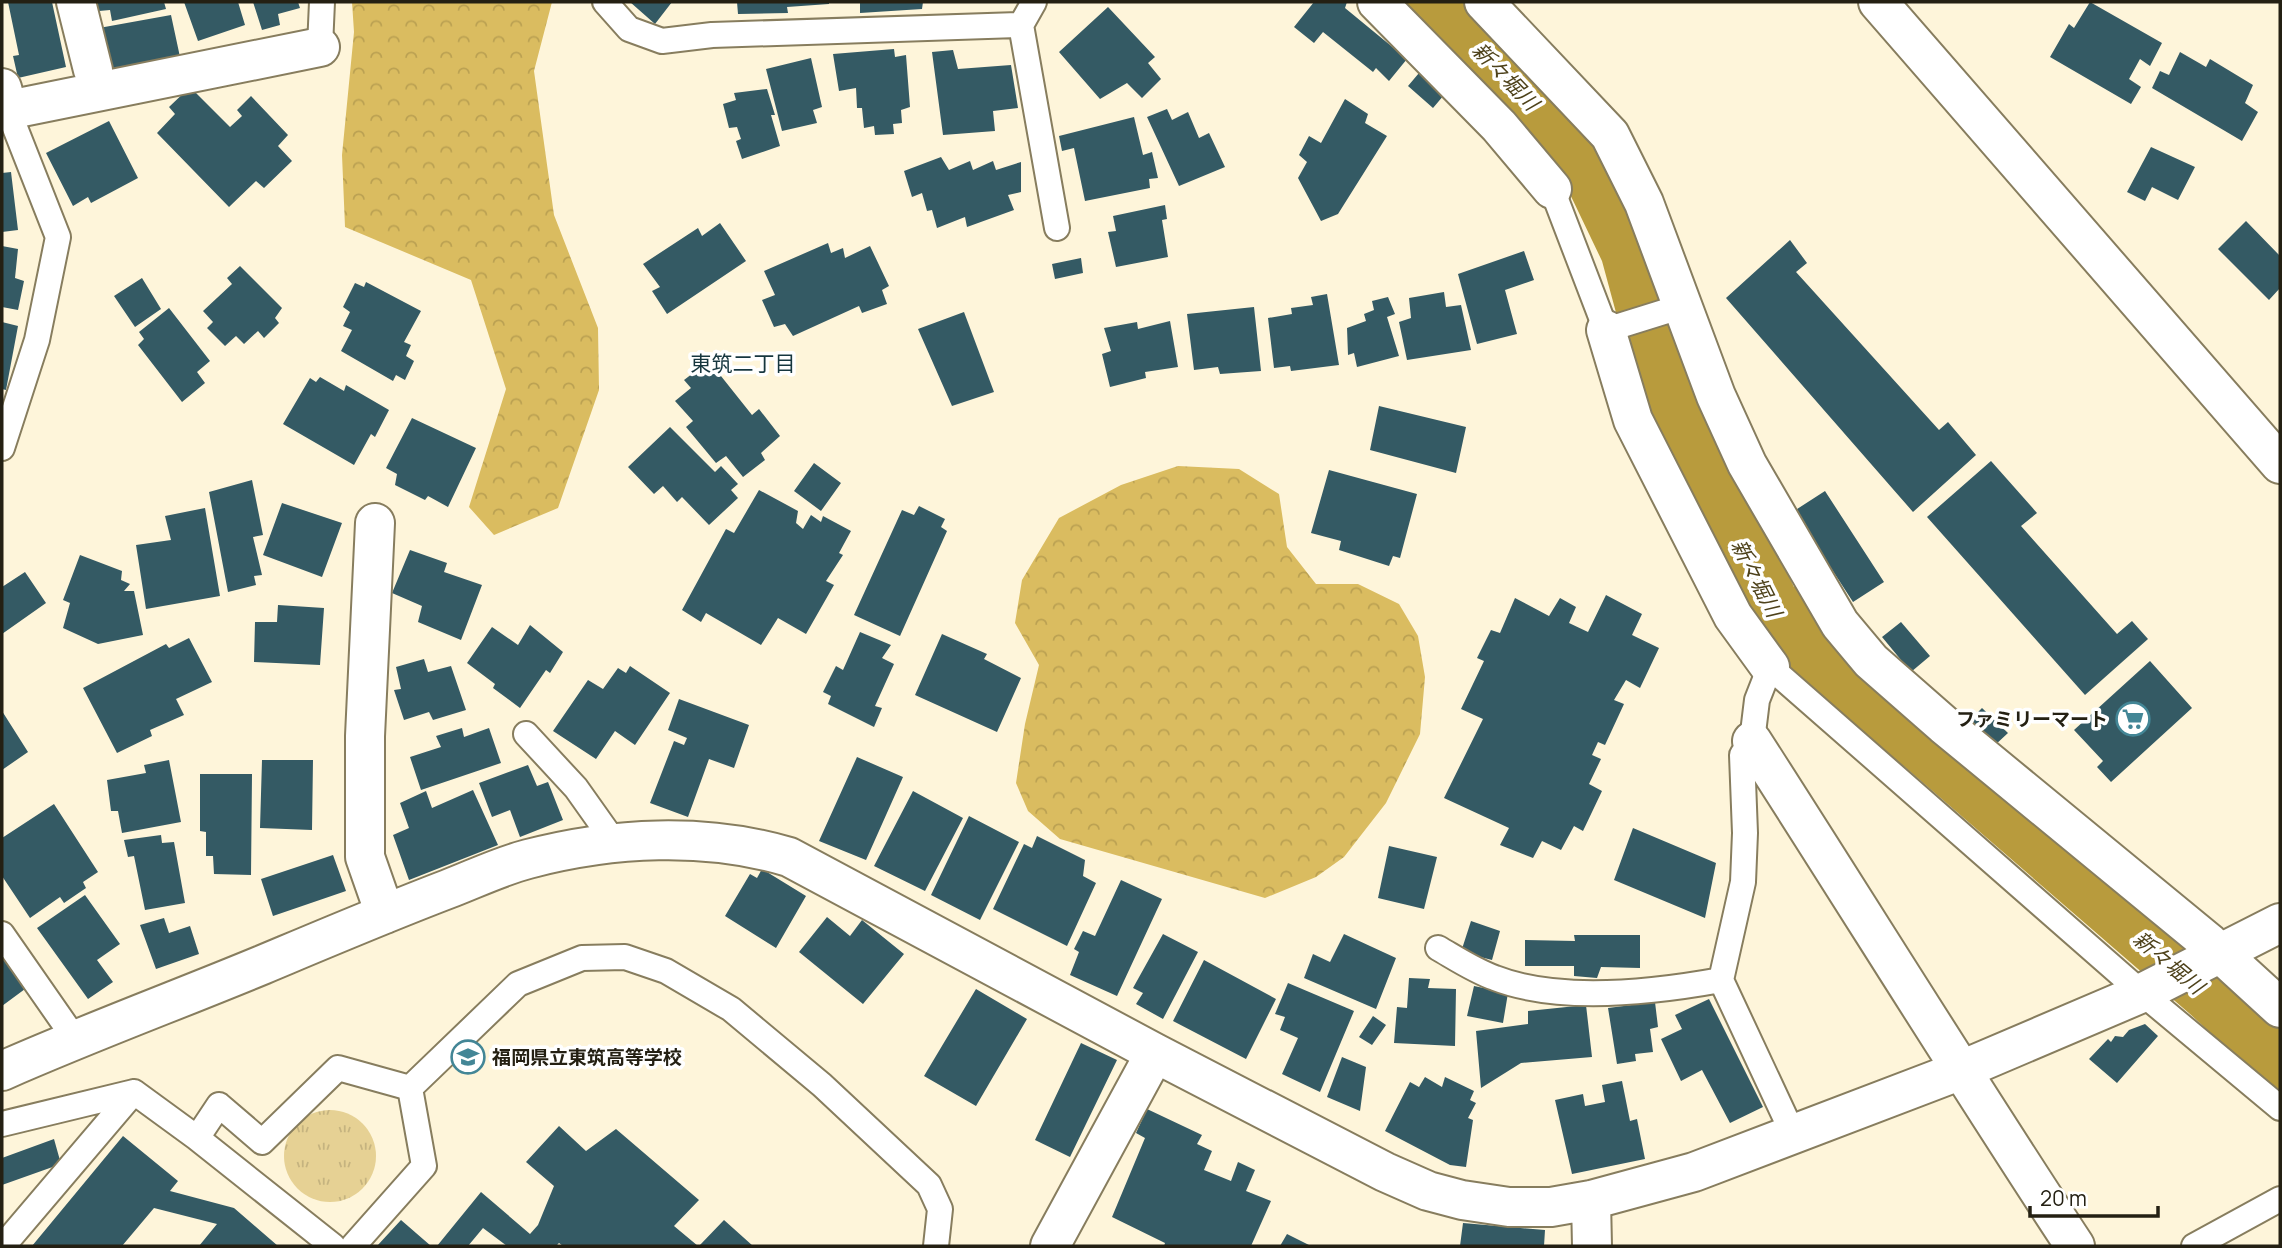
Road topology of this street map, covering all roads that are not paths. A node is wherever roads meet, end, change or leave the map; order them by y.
1 (76, 2) edge
2 (321, 2) edge
3 (605, 2) edge
4 (1034, 2) edge
5 (1377, 2) edge
6 (1484, 2) edge
7 (1878, 2) edge
8 (1021, 25) junction
9 (320, 47) joint
10 (93, 70) dead end
11 (5, 99) edge
12 (1552, 189) joint
13 (1056, 228) dead end
14 (1683, 306) junction
15 (1606, 330) junction
16 (2, 448) edge
17 (2280, 464) edge
18 (375, 523) dead end
19 (1770, 667) junction
20 (526, 734) dead end
21 (1752, 741) junction
22 (615, 843) junction
23 (385, 914) junction
24 (2280, 923) edge
25 (2, 934) edge
26 (1438, 948) dead end
27 (2215, 956) junction
28 (1721, 980) junction
29 (2148, 990) junction
30 (2280, 1008) edge
31 (75, 1039) junction
32 (1155, 1053) junction
33 (2, 1071) edge
34 (1959, 1071) junction
35 (410, 1088) junction
36 (134, 1092) junction
37 (2280, 1108) edge
38 (2, 1124) edge
39 (1793, 1134) junction
40 (197, 1138) junction
41 (2280, 1199) edge
42 (1591, 1200) junction
43 (3, 1246) edge
44 (333, 1246) edge
45 (353, 1246) edge
46 (936, 1246) edge
47 (1050, 1246) edge
48 (1592, 1246) edge
49 (2075, 1246) edge
50 (2194, 1246) edge

1 - 10 street
2 - 9 lane
3 - 8 lane
4 - 8 lane
5 - 12 street
6 - 14 street
7 - 17 street
8 - 13 lane
9 - 11 street
11 - 16 lane
12 - 15 lane
14 - 15 lane
14 - 27 street
15 - 19 street
18 - 23 street
19 - 21 lane
19 - 29 lane
20 - 22 lane
21 - 28 lane
21 - 34 street
22 - 23 street
22 - 32 street
23 - 31 street
24 - 27 street
25 - 31 lane
26 - 28 lane
27 - 29 street
27 - 30 street
28 - 39 lane
29 - 34 street
29 - 37 lane
31 - 33 street
32 - 42 street
32 - 47 street
34 - 39 street
34 - 49 street
35 - 40 lane
35 - 45 lane
35 - 46 lane
36 - 38 lane
36 - 40 lane
36 - 43 lane
39 - 42 street
40 - 44 lane
41 - 50 lane
42 - 48 street

